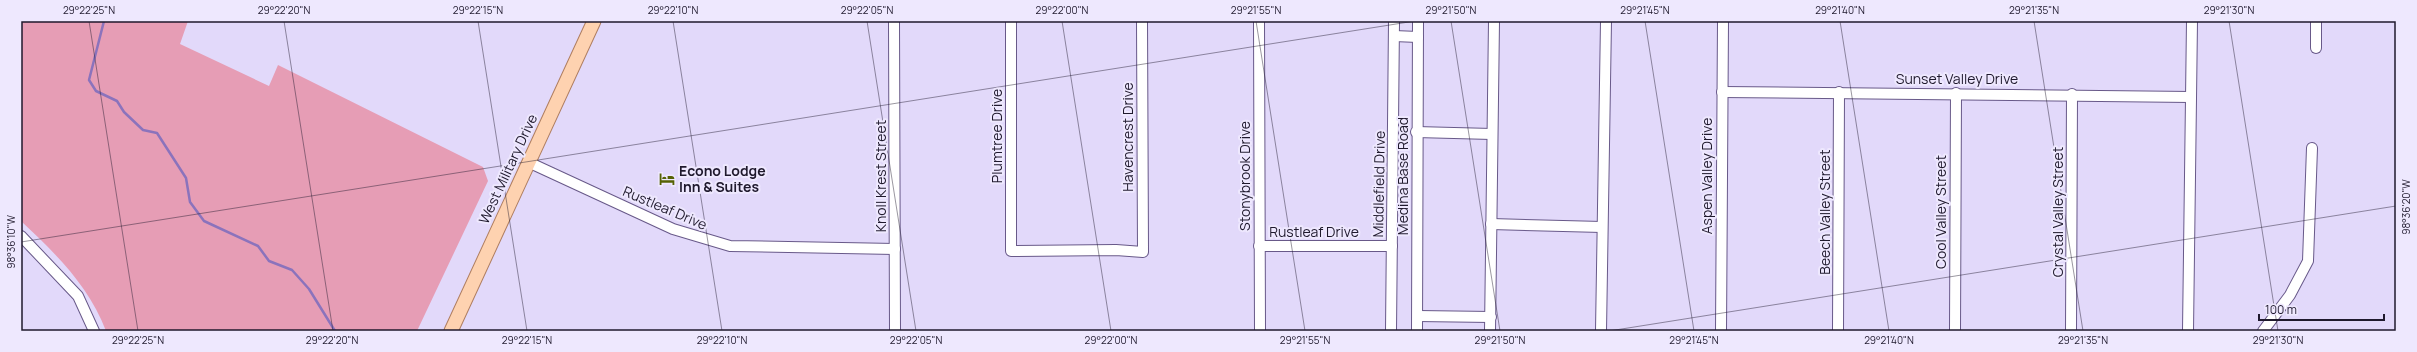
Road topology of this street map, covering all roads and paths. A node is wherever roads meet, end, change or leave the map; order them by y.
1 (594, 21) edge
2 (894, 21) edge
3 (1011, 21) edge
4 (1142, 21) edge
5 (1259, 21) edge
6 (1394, 21) edge
7 (1418, 21) edge
8 (1494, 21) edge
9 (1606, 21) edge
10 (1723, 21) edge
11 (2192, 21) edge
12 (2316, 21) edge
13 (1394, 36) junction
14 (1418, 37) junction
15 (2316, 48) dead end
16 (1722, 92) junction
17 (1839, 92) junction
18 (1956, 93) junction
19 (2072, 94) junction
20 (2191, 97) junction
21 (1416, 132) junction
22 (1492, 134) junction
23 (2312, 148) dead end
24 (528, 162) junction
25 (1491, 224) junction
26 (1602, 228) junction
27 (21, 236) edge
28 (1259, 246) junction
29 (1392, 246) junction
30 (895, 249) junction
31 (1143, 252) joint
32 (1418, 316) junction
33 (1490, 317) junction
34 (94, 331) edge
35 (451, 331) edge
36 (895, 331) edge
37 (1260, 331) edge
38 (1392, 331) edge
39 (1417, 331) edge
40 (1490, 331) edge
41 (1601, 331) edge
42 (1721, 331) edge
43 (1838, 331) edge
44 (1955, 331) edge
45 (2071, 331) edge
46 (2188, 331) edge
47 (2263, 331) edge

1 - 24 main road, West Military Drive
2 - 30 street, Knoll Krest Street
3 - 31 street, Plumtree Drive
4 - 31 street, Havencrest Drive
5 - 28 street, Stonybrook Drive
6 - 13 street, Middlefield Drive
7 - 14 street, Medina Base Road
8 - 22 street
9 - 26 street
10 - 16 street, Aspen Valley Drive
11 - 20 street
12 - 15 street
13 - 14 street
13 - 29 street, Middlefield Drive
14 - 21 street, Medina Base Road
16 - 17 street, Sunset Valley Drive
16 - 42 street, Aspen Valley Drive
17 - 18 street, Sunset Valley Drive
17 - 43 street, Beech Valley Street
18 - 19 street, Sunset Valley Drive
18 - 44 street, Cool Valley Street
19 - 20 street, Sunset Valley Drive
19 - 45 street, Crystal Valley Street
20 - 46 street
21 - 22 street
21 - 32 street, Medina Base Road
22 - 25 street
23 - 47 street
24 - 30 street, Rustleaf Drive
24 - 35 main road, West Military Drive
25 - 26 street
25 - 33 street
26 - 41 street
27 - 34 street
28 - 29 street, Rustleaf Drive
28 - 37 street, Stonybrook Drive
29 - 38 street, Middlefield Drive
30 - 36 street, Knoll Krest Street
32 - 33 street
32 - 39 street, Medina Base Road
33 - 40 street

